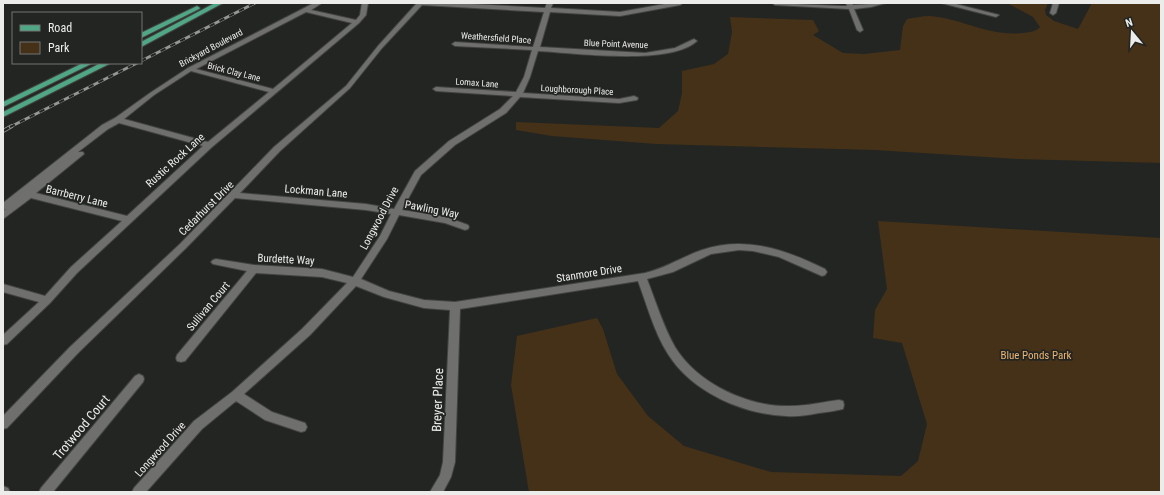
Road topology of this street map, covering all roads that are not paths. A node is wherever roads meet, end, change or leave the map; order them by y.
1 (206, 3) edge
2 (220, 3) edge
3 (319, 3) edge
4 (365, 3) edge
5 (420, 3) edge
6 (550, 3) edge
7 (680, 3) edge
8 (775, 3) edge
9 (883, 3) edge
10 (944, 3) edge
11 (1056, 3) edge
12 (850, 5) edge
13 (304, 10) junction
14 (547, 11) junction
15 (1053, 13) dead end
16 (996, 16) dead end
17 (358, 22) junction
18 (860, 30) dead end
19 (142, 35) edge
20 (694, 41) dead end
21 (142, 44) edge
22 (455, 44) dead end
23 (535, 49) junction
24 (87, 64) edge
25 (105, 64) edge
26 (190, 70) junction
27 (436, 89) dead end
28 (274, 91) junction
29 (518, 95) junction
30 (634, 98) dead end
31 (3, 105) edge
32 (3, 116) edge
33 (118, 120) junction
34 (208, 145) junction
35 (25, 194) junction
36 (234, 195) junction
37 (3, 207) edge
38 (396, 213) junction
39 (3, 216) edge
40 (128, 220) junction
41 (465, 227) dead end
42 (216, 262) dead end
43 (254, 270) junction
44 (822, 272) dead end
45 (641, 277) junction
46 (355, 281) junction
47 (3, 288) edge
48 (47, 300) junction
49 (455, 306) junction
50 (6, 336) edge
51 (181, 358) dead end
52 (139, 379) dead end
53 (236, 395) junction
54 (839, 405) dead end
55 (3, 424) edge
56 (301, 427) dead end
57 (45, 492) edge
58 (138, 492) edge
59 (436, 492) edge

1 - 19 main road
2 - 21 main road
3 - 13 street, Brickyard Boulevard
4 - 17 street, Rustic Rock Lane
5 - 14 street
5 - 36 street, Cedarhurst Drive
6 - 14 street, Longwood Drive
7 - 14 street
8 - 12 street
9 - 12 street
10 - 16 street
11 - 15 street
12 - 18 street
13 - 17 street
13 - 26 street, Brickyard Boulevard
14 - 23 street, Longwood Drive
17 - 28 street, Rustic Rock Lane
20 - 23 street, Blue Point Avenue
22 - 23 street, Weathersfield Place
23 - 29 street, Longwood Drive
24 - 31 main road
25 - 32 main road
26 - 28 street, Brick Clay Lane
26 - 33 street, Brickyard Boulevard
27 - 29 street, Lomax Lane
28 - 34 street, Rustic Rock Lane
29 - 30 street, Loughborough Place
29 - 38 street, Longwood Drive
33 - 34 street
33 - 35 street, Brickyard Boulevard
34 - 40 street, Rustic Rock Lane
35 - 37 street, Brickyard Boulevard
35 - 39 street, Brickyard Boulevard
35 - 40 street, Barrberry Lane
36 - 38 street, Lockman Lane
36 - 55 street, Cedarhurst Drive
38 - 41 street, Pawling Way
38 - 46 street, Longwood Drive
40 - 48 street, Rustic Rock Lane
42 - 43 street, Burdette Way
43 - 46 street, Burdette Way
43 - 51 street, Sullivan Court
44 - 45 street, Stanmore Drive
45 - 49 street, Stanmore Drive
45 - 54 street
46 - 49 street, Stanmore Drive
46 - 53 street, Longwood Drive
47 - 48 street
48 - 50 street, Rustic Rock Lane
49 - 59 street, Breyer Place
52 - 57 street, Trotwood Court
53 - 56 street
53 - 58 street, Longwood Drive

